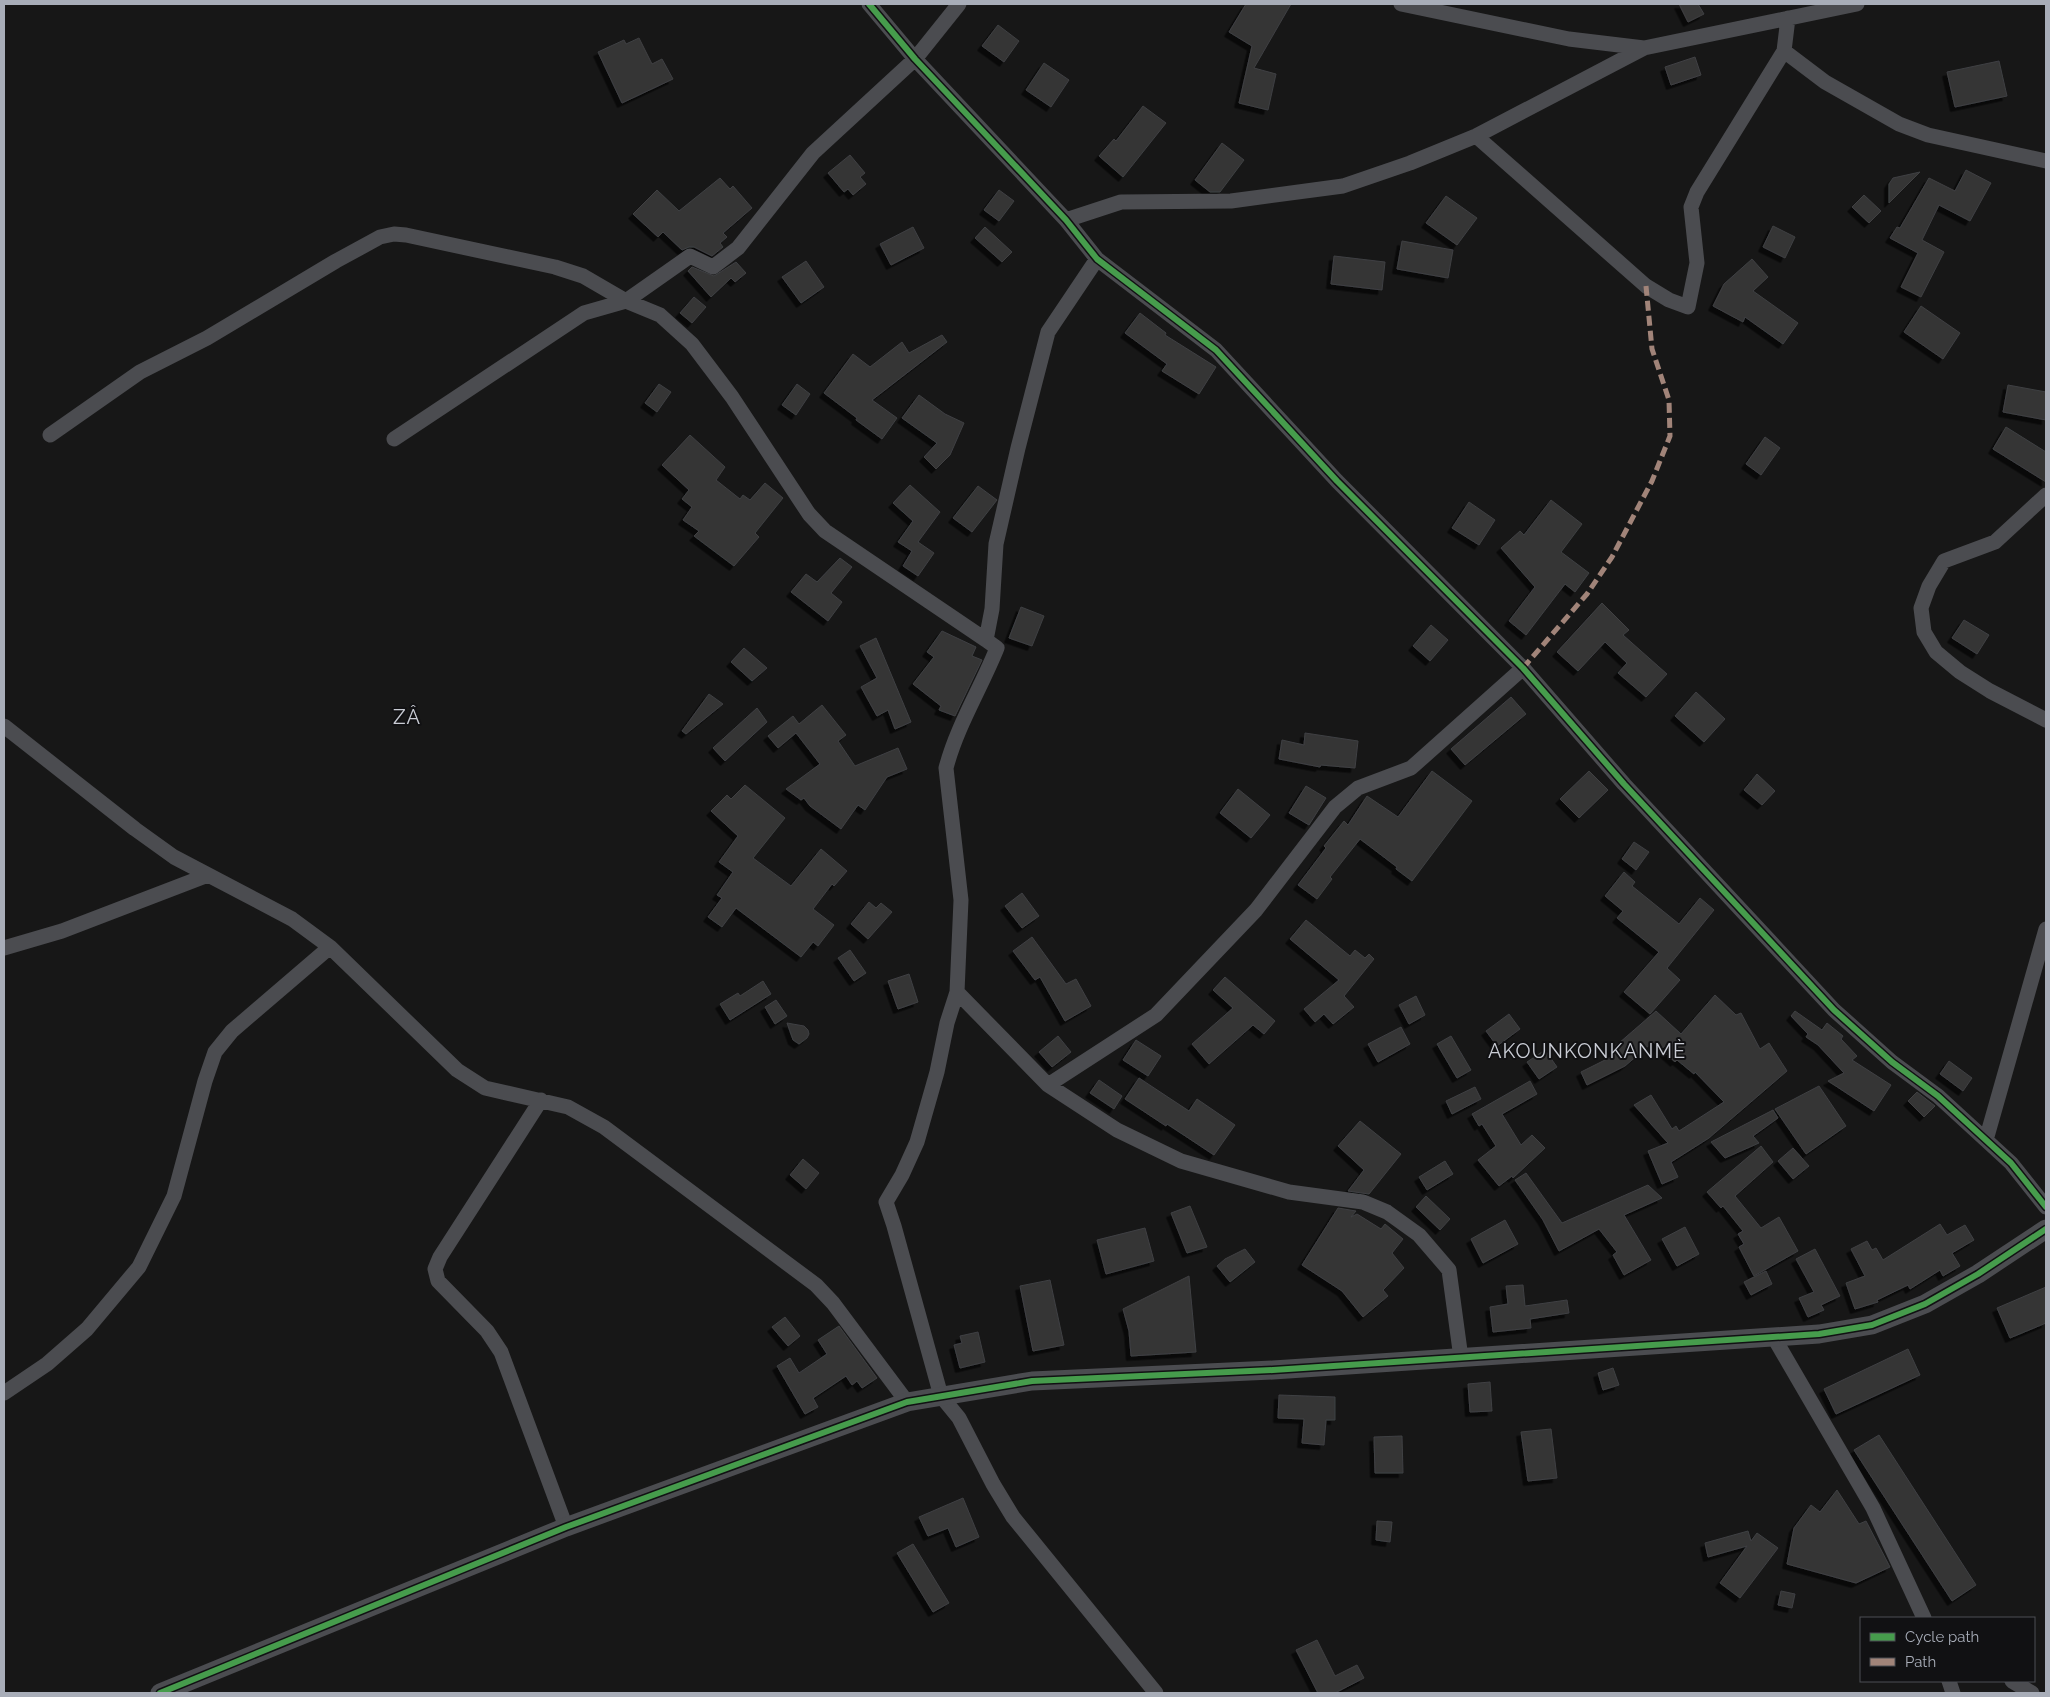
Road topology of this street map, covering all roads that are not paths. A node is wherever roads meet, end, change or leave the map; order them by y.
1 (869, 4) edge
2 (959, 4) edge
3 (1401, 4) edge
4 (1857, 4) edge
5 (1788, 18) junction
6 (1644, 48) junction
7 (1784, 51) junction
8 (915, 59) junction
9 (1476, 136) junction
10 (2046, 160) edge
11 (1066, 220) junction
12 (1097, 259) junction
13 (626, 301) junction
14 (50, 434) dead end
15 (394, 439) dead end
16 (2046, 495) edge
17 (986, 640) junction
18 (1523, 668) junction
19 (2046, 720) edge
20 (4, 726) edge
21 (208, 875) junction
22 (2046, 929) edge
23 (330, 947) junction
24 (4, 948) edge
25 (957, 992) junction
26 (1048, 1085) junction
27 (540, 1100) junction
28 (1986, 1140) junction
29 (2046, 1207) edge
30 (2046, 1229) edge
31 (1773, 1336) junction
32 (1461, 1358) junction
33 (4, 1393) edge
34 (941, 1396) junction
35 (907, 1402) junction
36 (566, 1527) junction
37 (1924, 1617) edge
38 (2014, 1682) edge
39 (160, 1693) edge
40 (1156, 1693) edge
41 (2032, 1693) edge

1 - 8 street
2 - 8 street
3 - 6 street
4 - 5 street
5 - 6 street
5 - 7 street
6 - 9 street
7 - 9 street
7 - 10 street
8 - 11 street
8 - 13 street
9 - 11 street
11 - 12 street
12 - 17 street
12 - 18 street
13 - 14 street
13 - 15 street
13 - 17 street
16 - 19 street
17 - 25 street
18 - 26 street
18 - 28 street
20 - 21 street
21 - 23 street
21 - 24 street
22 - 28 street
23 - 27 street
23 - 33 street
25 - 26 street
25 - 34 street
26 - 32 street
27 - 35 street
27 - 36 street
28 - 29 street
30 - 31 street
31 - 32 street
31 - 37 street
32 - 34 street
34 - 35 street
34 - 40 street
35 - 36 street
36 - 39 street
38 - 41 street

